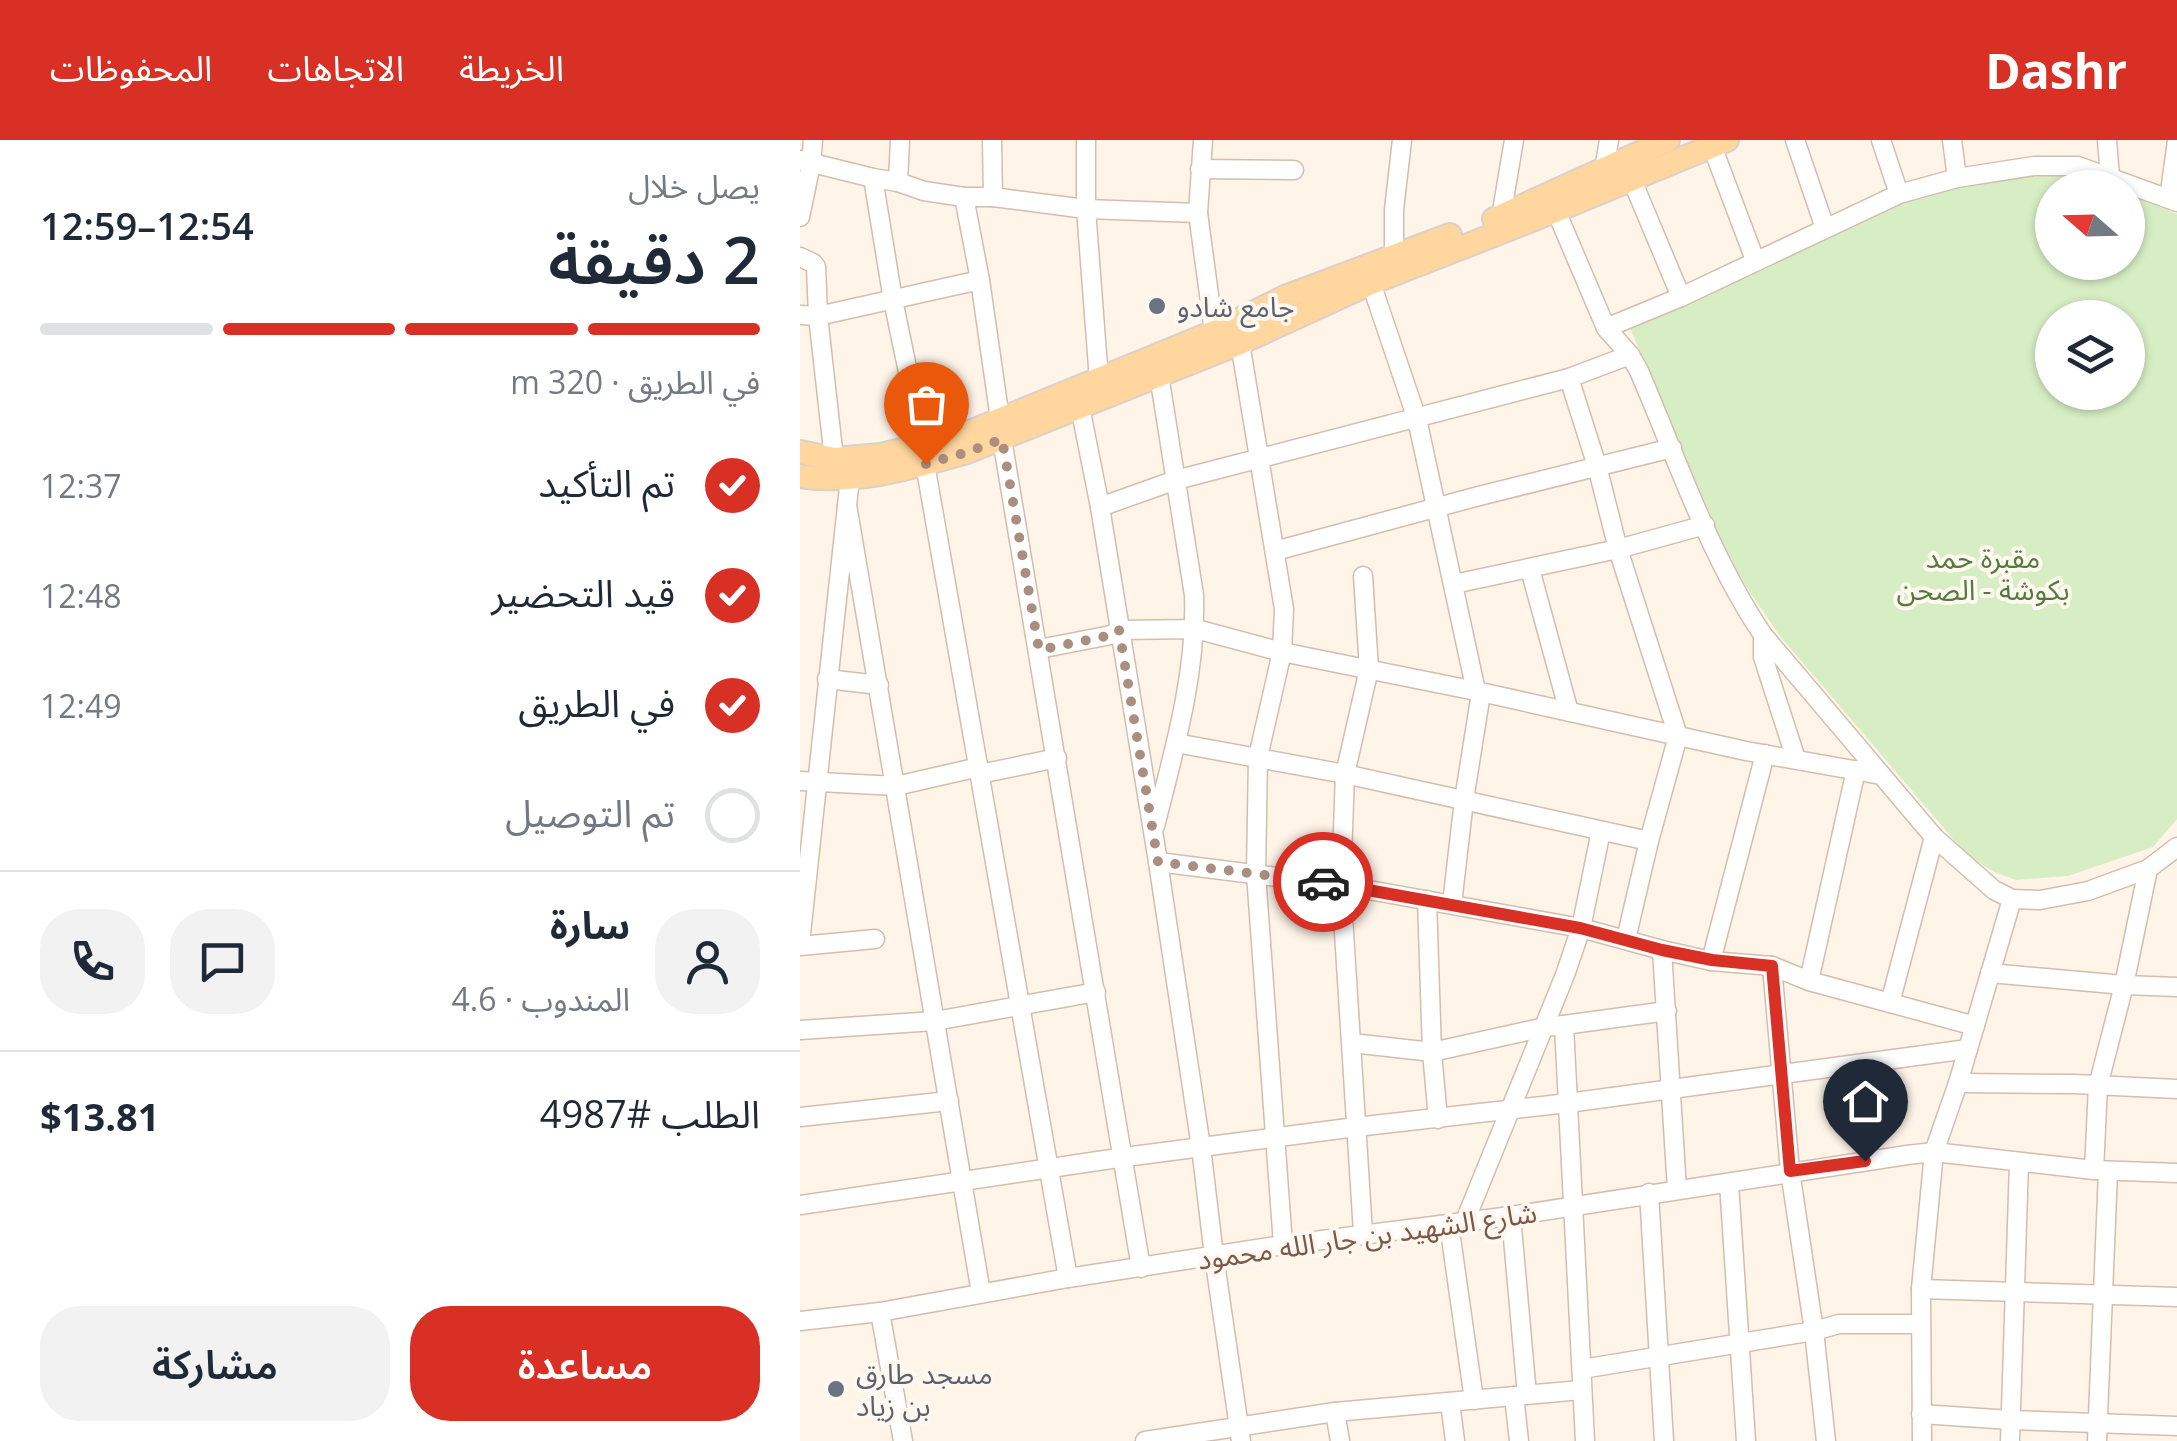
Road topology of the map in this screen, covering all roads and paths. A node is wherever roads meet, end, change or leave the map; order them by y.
1 (813, 140) edge
2 (900, 140) edge
3 (992, 140) edge
4 (1086, 140) edge
5 (1203, 140) edge
6 (1402, 140) edge
7 (1514, 140) edge
8 (1609, 140) edge
9 (1668, 140) edge
10 (1795, 140) edge
11 (1881, 140) edge
12 (1952, 140) edge
13 (2107, 140) edge
14 (2177, 141) edge
15 (1719, 143) edge
16 (806, 162) edge
17 (1200, 169) junction
18 (1294, 170) dead end
19 (1604, 170) junction
20 (2090, 170) edge
21 (2109, 170) edge
22 (874, 178) junction
23 (1957, 178) junction
24 (1632, 180) junction
25 (898, 182) junction
26 (2145, 190) edge
27 (1899, 194) junction
28 (964, 197) junction
29 (993, 197) junction
30 (2173, 201) edge
31 (1553, 202) junction
32 (1086, 209) junction
33 (1198, 213) junction
34 (800, 216) edge
35 (1502, 216) junction
36 (1826, 228) junction
37 (1394, 256) junction
38 (800, 258) edge
39 (1755, 260) junction
40 (980, 280) junction
41 (1371, 283) junction
42 (1681, 297) junction
43 (893, 300) junction
44 (809, 316) edge
45 (1606, 328) junction
46 (1214, 332) junction
47 (1240, 343) junction
48 (1630, 354) junction
49 (1159, 376) junction
50 (1569, 378) junction
51 (1099, 380) junction
52 (1080, 407) junction
53 (1417, 419) junction
54 (1001, 429) junction
55 (1672, 448) junction
56 (800, 452) edge
57 (924, 454) junction
58 (1260, 458) junction
59 (834, 459) junction
60 (1597, 466) junction
61 (800, 476) edge
62 (850, 478) junction
63 (1176, 480) junction
64 (847, 505) junction
65 (1100, 508) junction
66 (1436, 509) junction
67 (1705, 525) junction
68 (1618, 549) junction
69 (1275, 551) junction
70 (1530, 569) junction
71 (1364, 576) dead end
72 (1454, 584) junction
73 (1119, 630) junction
74 (1196, 630) junction
75 (1762, 635) junction
76 (1039, 650) junction
77 (1282, 652) junction
78 (1370, 669) junction
79 (828, 679) junction
80 (879, 684) junction
81 (1478, 692) junction
82 (1569, 712) junction
83 (1678, 736) junction
84 (1176, 743) junction
85 (1765, 754) junction
86 (1258, 757) junction
87 (1057, 758) junction
88 (1796, 759) junction
89 (980, 770) junction
90 (1856, 770) junction
91 (1345, 774) junction
92 (1881, 775) junction
93 (808, 782) edge
94 (896, 786) junction
95 (1464, 800) junction
96 (1601, 830) junction
97 (1153, 836) junction
98 (1934, 837) junction
99 (1649, 841) junction
100 (2174, 854) edge
101 (1158, 862) junction
102 (2148, 869) junction
103 (1256, 874) junction
104 (1341, 884) junction
105 (2012, 899) junction
106 (1426, 900) junction
107 (1452, 904) junction
108 (1580, 928) junction
109 (875, 939) dead end
110 (1626, 939) junction
111 (800, 944) edge
112 (1662, 950) junction
113 (1712, 960) junction
114 (1772, 966) junction
115 (1990, 973) junction
116 (1809, 981) junction
117 (2124, 985) junction
118 (2177, 987) edge
119 (1096, 992) junction
120 (1890, 1003) junction
121 (1020, 1005) junction
122 (1667, 1012) junction
123 (935, 1021) junction
124 (1554, 1026) junction
125 (1974, 1026) junction
126 (800, 1030) edge
127 (1352, 1042) junction
128 (1968, 1048) junction
129 (1432, 1052) junction
130 (1780, 1074) junction
131 (1958, 1083) junction
132 (2098, 1086) junction
133 (1671, 1088) junction
134 (2177, 1089) edge
135 (948, 1100) junction
136 (1568, 1103) junction
137 (1509, 1110) junction
138 (800, 1117) edge
139 (1438, 1119) junction
140 (1356, 1127) junction
141 (1276, 1138) junction
142 (1201, 1147) junction
143 (1934, 1152) junction
144 (1124, 1157) junction
145 (2019, 1163) junction
146 (1050, 1168) junction
147 (2101, 1170) junction
148 (1790, 1171) junction
149 (2177, 1173) edge
150 (964, 1182) junction
151 (1730, 1183) junction
152 (1677, 1190) junction
153 (1649, 1193) junction
154 (800, 1205) edge
155 (1573, 1206) junction
156 (1511, 1216) junction
157 (1457, 1222) junction
158 (1363, 1233) junction
159 (1284, 1244) junction
160 (1214, 1256) junction
161 (1141, 1268) junction
162 (1068, 1278) junction
163 (1922, 1290) junction
164 (981, 1293) junction
165 (2015, 1293) junction
166 (2102, 1296) junction
167 (2177, 1297) edge
168 (880, 1312) junction
169 (800, 1321) edge
170 (1920, 1324) junction
171 (1814, 1331) junction
172 (1740, 1342) junction
173 (1659, 1356) junction
174 (1582, 1369) junction
175 (1581, 1390) junction
176 (1521, 1396) junction
177 (1474, 1400) junction
178 (1450, 1402) junction
179 (1335, 1412) junction
180 (1922, 1414) junction
181 (2011, 1420) junction
182 (2177, 1426) edge
183 (2097, 1432) edge
184 (1240, 1434) edge
185 (903, 1441) edge
186 (1144, 1441) edge
187 (1340, 1441) edge
188 (1455, 1441) edge
189 (1519, 1441) edge
190 (1585, 1441) edge
191 (1664, 1441) edge
192 (1746, 1441) edge
193 (1826, 1441) edge
194 (1922, 1441) edge
195 (2010, 1441) edge

1 - 16 street
2 - 25 street
3 - 29 street
4 - 32 street
5 - 17 street
6 - 37 street
7 - 35 street
8 - 19 street
9 - 19 main road
10 - 36 street
11 - 27 street
12 - 23 street
13 - 21 street
14 - 30 street
15 - 24 main road
15 - 39 street
16 - 22 street
16 - 34 street
17 - 18 street
17 - 33 street
19 - 31 main road
20 - 23 street
22 - 25 street
22 - 43 street
23 - 27 street
24 - 31 main road
24 - 42 street
25 - 28 street
26 - 30 street
27 - 36 street
28 - 29 street
28 - 40 street
29 - 32 street
31 - 35 main road
31 - 41 main road
31 - 45 street
32 - 33 street
32 - 51 street
33 - 46 street
35 - 37 main road
36 - 39 street
37 - 46 main road
38 - 44 street
39 - 42 street
40 - 43 street
40 - 54 street
41 - 47 main road
41 - 53 street
42 - 45 street
43 - 44 street
43 - 57 street
44 - 59 street
45 - 48 street
46 - 47 street
46 - 51 main road
47 - 49 main road
47 - 58 street
48 - 50 street
48 - 55 street
49 - 52 main road
49 - 63 street
50 - 53 street
50 - 60 street
51 - 54 main road
52 - 54 main road
52 - 65 street
53 - 58 street
53 - 66 street
54 - 57 main road
54 - 76 street
55 - 60 street
55 - 67 street
56 - 59 main road
57 - 59 main road
57 - 62 main road
57 - 89 street
58 - 63 street
58 - 69 street
60 - 66 street
60 - 68 street
61 - 62 main road
62 - 64 street
63 - 65 street
63 - 74 street
64 - 79 street
64 - 80 street
65 - 73 street
66 - 69 street
66 - 72 street
67 - 68 street
67 - 75 street
68 - 70 street
68 - 83 street
69 - 77 street
70 - 72 street
70 - 82 street
71 - 78 street
72 - 81 street
73 - 74 street
73 - 76 street
73 - 97 street
74 - 77 street
74 - 84 street
75 - 88 street
75 - 92 street
76 - 87 street
77 - 78 street
77 - 86 street
78 - 81 street
78 - 91 street
79 - 80 street
79 - 93 street
80 - 94 street
81 - 82 street
81 - 95 street
82 - 83 street
83 - 85 street
83 - 99 street
84 - 86 street
84 - 97 street
85 - 88 street
85 - 113 street
86 - 91 street
86 - 103 street
87 - 89 street
87 - 119 street
88 - 90 street
89 - 94 street
89 - 121 street
90 - 92 street
90 - 116 street
91 - 95 street
91 - 104 street
92 - 98 street
93 - 94 street
93 - 111 street
94 - 123 street
95 - 96 street
95 - 107 street
96 - 99 street
96 - 108 street
97 - 101 street
98 - 105 street
98 - 120 street
99 - 110 street
100 - 102 street
101 - 103 street
101 - 142 street
102 - 105 street
102 - 117 street
103 - 104 street
103 - 141 street
104 - 106 street
104 - 127 street
105 - 115 street
106 - 107 street
106 - 129 street
107 - 108 street
108 - 110 street
108 - 124 street
109 - 111 street
110 - 112 street
112 - 113 street
112 - 122 street
113 - 114 street
114 - 116 street
114 - 130 street
115 - 117 street
115 - 125 street
116 - 120 street
117 - 118 street
117 - 132 street
119 - 121 street
119 - 144 street
120 - 125 street
121 - 123 street
121 - 146 street
122 - 124 street
122 - 133 street
123 - 126 street
123 - 135 street
124 - 129 street
124 - 136 street
124 - 137 street
125 - 128 street
127 - 129 street
127 - 140 street
128 - 130 street
128 - 131 street
129 - 139 street
130 - 133 street
130 - 148 street
131 - 132 street
131 - 143 street
132 - 134 street
132 - 147 street
133 - 136 street
133 - 152 street
135 - 138 street
135 - 150 street
136 - 137 street
136 - 155 street
137 - 139 street
137 - 157 street
139 - 140 street
140 - 141 street
140 - 158 street
141 - 142 street
141 - 159 street
142 - 144 street
142 - 160 street
143 - 145 street, شارع الشهيد بن جار الله محمود
143 - 148 street, شارع الشهيد بن جار الله محمود
143 - 163 street
144 - 146 street
144 - 161 street
145 - 147 street, شارع الشهيد بن جار الله محمود
145 - 165 street
146 - 150 street
146 - 162 street
147 - 149 street, شارع الشهيد بن جار الله محمود
147 - 166 street
148 - 151 street, شارع الشهيد بن جار الله محمود
148 - 171 street
150 - 154 street
150 - 164 street
151 - 152 street, شارع الشهيد بن جار الله محمود
151 - 172 street
152 - 153 street, شارع الشهيد بن جار الله محمود
153 - 155 street, شارع الشهيد بن جار الله محمود
153 - 173 street
155 - 156 street, شارع الشهيد بن جار الله محمود
155 - 174 street
156 - 157 street, شارع الشهيد بن جار الله محمود
156 - 176 street
157 - 158 street, شارع الشهيد بن جار الله محمود
157 - 177 street
158 - 159 street, شارع الشهيد بن جار الله محمود
159 - 160 street, شارع الشهيد بن جار الله محمود
160 - 161 street, شارع الشهيد بن جار الله محمود
160 - 184 street
161 - 162 street, شارع الشهيد بن جار الله محمود
162 - 164 street, شارع الشهيد بن جار الله محمود
163 - 165 street
163 - 170 street
164 - 168 street, شارع الشهيد بن جار الله محمود
165 - 166 street
165 - 181 street
166 - 167 street
166 - 183 street
168 - 169 street, شارع الشهيد بن جار الله محمود
168 - 185 street
170 - 171 street
170 - 180 street
171 - 172 street
171 - 193 street
172 - 173 street
172 - 192 street
173 - 174 street
173 - 191 street
174 - 175 street
175 - 176 street
175 - 190 street
176 - 177 street
176 - 189 street
177 - 178 street
178 - 179 street
178 - 188 street
179 - 184 street
179 - 187 street
180 - 181 street
180 - 194 street
181 - 183 street
181 - 195 street
182 - 183 street
184 - 186 street

